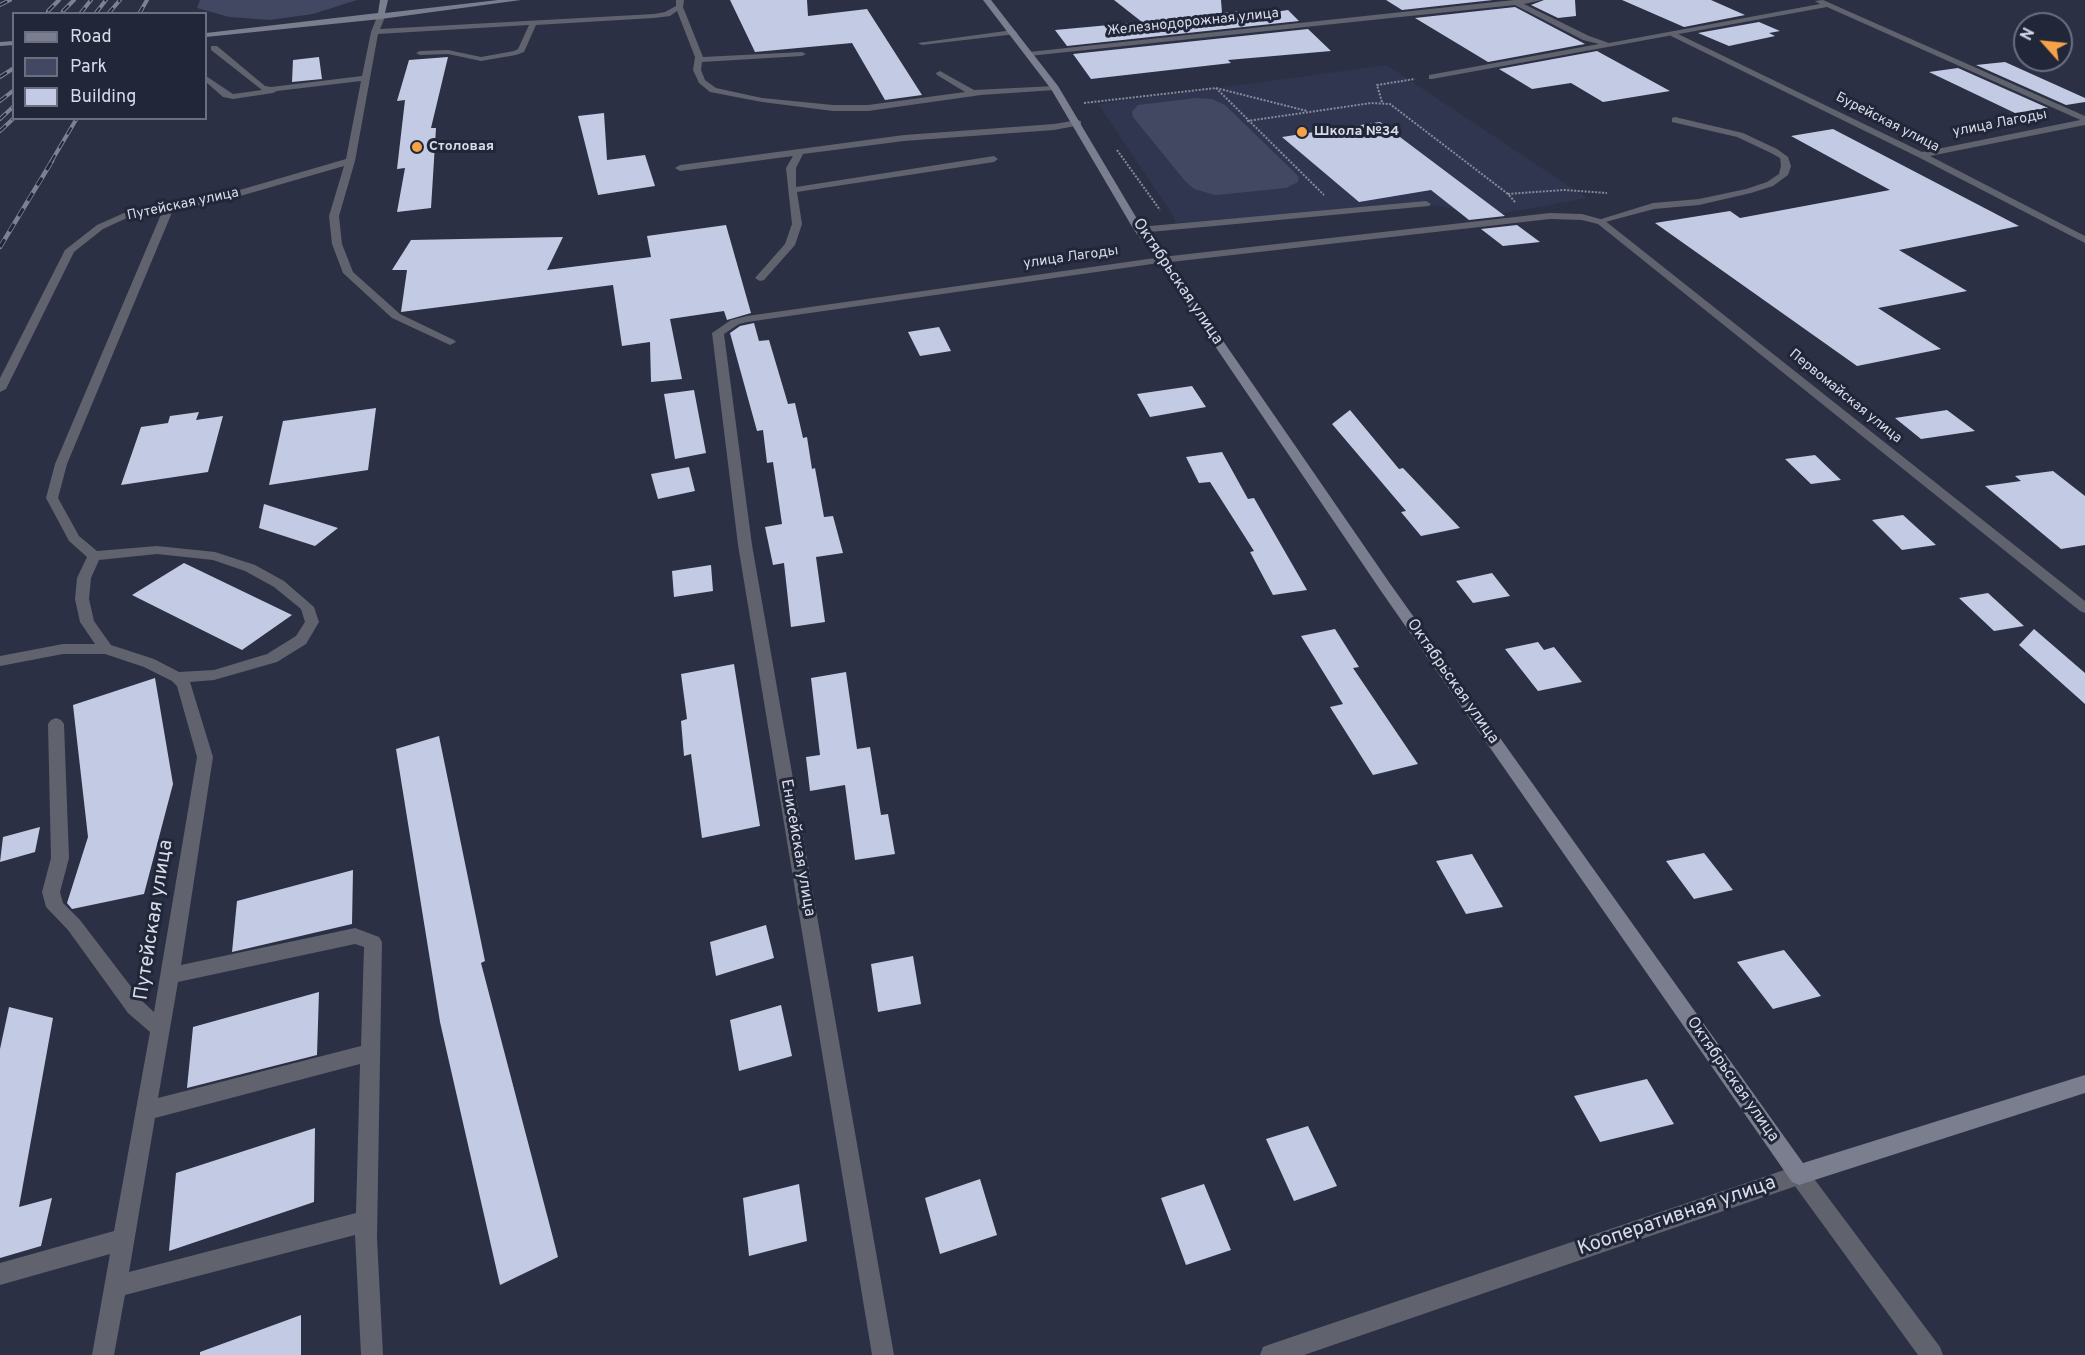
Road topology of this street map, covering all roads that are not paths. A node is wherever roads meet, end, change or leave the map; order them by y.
1 (384, 0) edge
2 (517, 0) edge
3 (987, 0) edge
4 (1538, 0) edge
5 (1816, 0) edge
6 (1514, 1) edge
7 (680, 3) edge
8 (1828, 5) junction
9 (381, 17) junction
10 (533, 24) junction
11 (375, 32) junction
12 (1013, 32) junction
13 (1674, 34) junction
14 (207, 35) edge
15 (922, 43) dead end
16 (1609, 45) junction
17 (214, 48) dead end
18 (420, 53) dead end
19 (802, 54) dead end
20 (1029, 54) junction
21 (698, 60) junction
22 (940, 73) dead end
23 (1432, 77) road end
24 (365, 78) junction
25 (207, 79) edge
26 (291, 88) junction
27 (1055, 88) junction
28 (979, 93) junction
29 (1675, 120) dead end
30 (2085, 121) edge
31 (1078, 123) junction
32 (800, 153) junction
33 (1921, 155) junction
34 (994, 159) dead end
35 (350, 161) junction
36 (680, 168) dead end
37 (792, 190) junction
38 (1426, 204) dead end
39 (169, 207) junction
40 (1582, 217) joint
41 (1601, 222) junction
42 (1139, 230) junction
43 (2085, 240) edge
44 (1162, 260) junction
45 (760, 278) dead end
46 (717, 340) joint
47 (450, 342) dead end
48 (0, 389) edge
49 (94, 556) junction
50 (2085, 608) edge
51 (106, 649) junction
52 (0, 661) edge
53 (177, 677) junction
54 (56, 724) dead end
55 (169, 976) junction
56 (159, 1028) junction
57 (370, 1053) junction
58 (2085, 1084) edge
59 (145, 1111) junction
60 (1799, 1175) junction
61 (367, 1221) junction
62 (122, 1240) junction
63 (0, 1274) edge
64 (114, 1287) junction
65 (103, 1355) edge
66 (372, 1355) edge
67 (884, 1355) edge
68 (1271, 1355) edge
69 (1932, 1355) edge

1 - 9 main road
2 - 9 main road
3 - 12 main road, Октябрьская улица
4 - 6 street, Железнодорожная улица
5 - 8 street
6 - 16 street
6 - 20 street, Железнодорожная улица
7 - 10 street
7 - 21 street
8 - 13 street
8 - 30 street
9 - 11 street
9 - 14 main road
10 - 11 street
10 - 18 street
11 - 24 street
12 - 15 street
12 - 20 main road, Октябрьская улица
13 - 16 street
13 - 33 street, Бурейская улица
16 - 23 street
17 - 26 street
19 - 21 street
20 - 27 main road, Октябрьская улица
21 - 28 street
22 - 28 street
24 - 26 street
24 - 35 street
25 - 26 street
27 - 28 street
27 - 31 main road, Октябрьская улица
29 - 41 street
30 - 33 street, улица Лагоды
31 - 32 street
31 - 42 main road, Октябрьская улица
32 - 36 street
32 - 37 street
33 - 43 street, Бурейская улица
34 - 37 street
35 - 39 street, Путейская улица
35 - 47 street
37 - 45 street
38 - 42 street
39 - 48 street, Путейская улица
39 - 49 street
40 - 41 street, Первомайская улица
40 - 44 street, улица Лагоды
41 - 50 street, Первомайская улица
42 - 44 main road, Октябрьская улица
44 - 46 street, улица Лагоды
44 - 60 main road, Октябрьская улица
46 - 67 street, Енисейская улица
49 - 51 street
49 - 53 street
51 - 52 street
51 - 53 street
53 - 55 street, Путейская улица
54 - 56 street
55 - 56 street, Путейская улица
55 - 57 street
56 - 59 street, Путейская улица
57 - 59 street
57 - 61 street
58 - 60 main road, Кооперативная улица
59 - 62 street, Путейская улица
60 - 68 street, Кооперативная улица
60 - 69 street, Октябрьская улица
61 - 64 street
61 - 66 street
62 - 63 street
62 - 64 street, Путейская улица
64 - 65 street, Путейская улица

